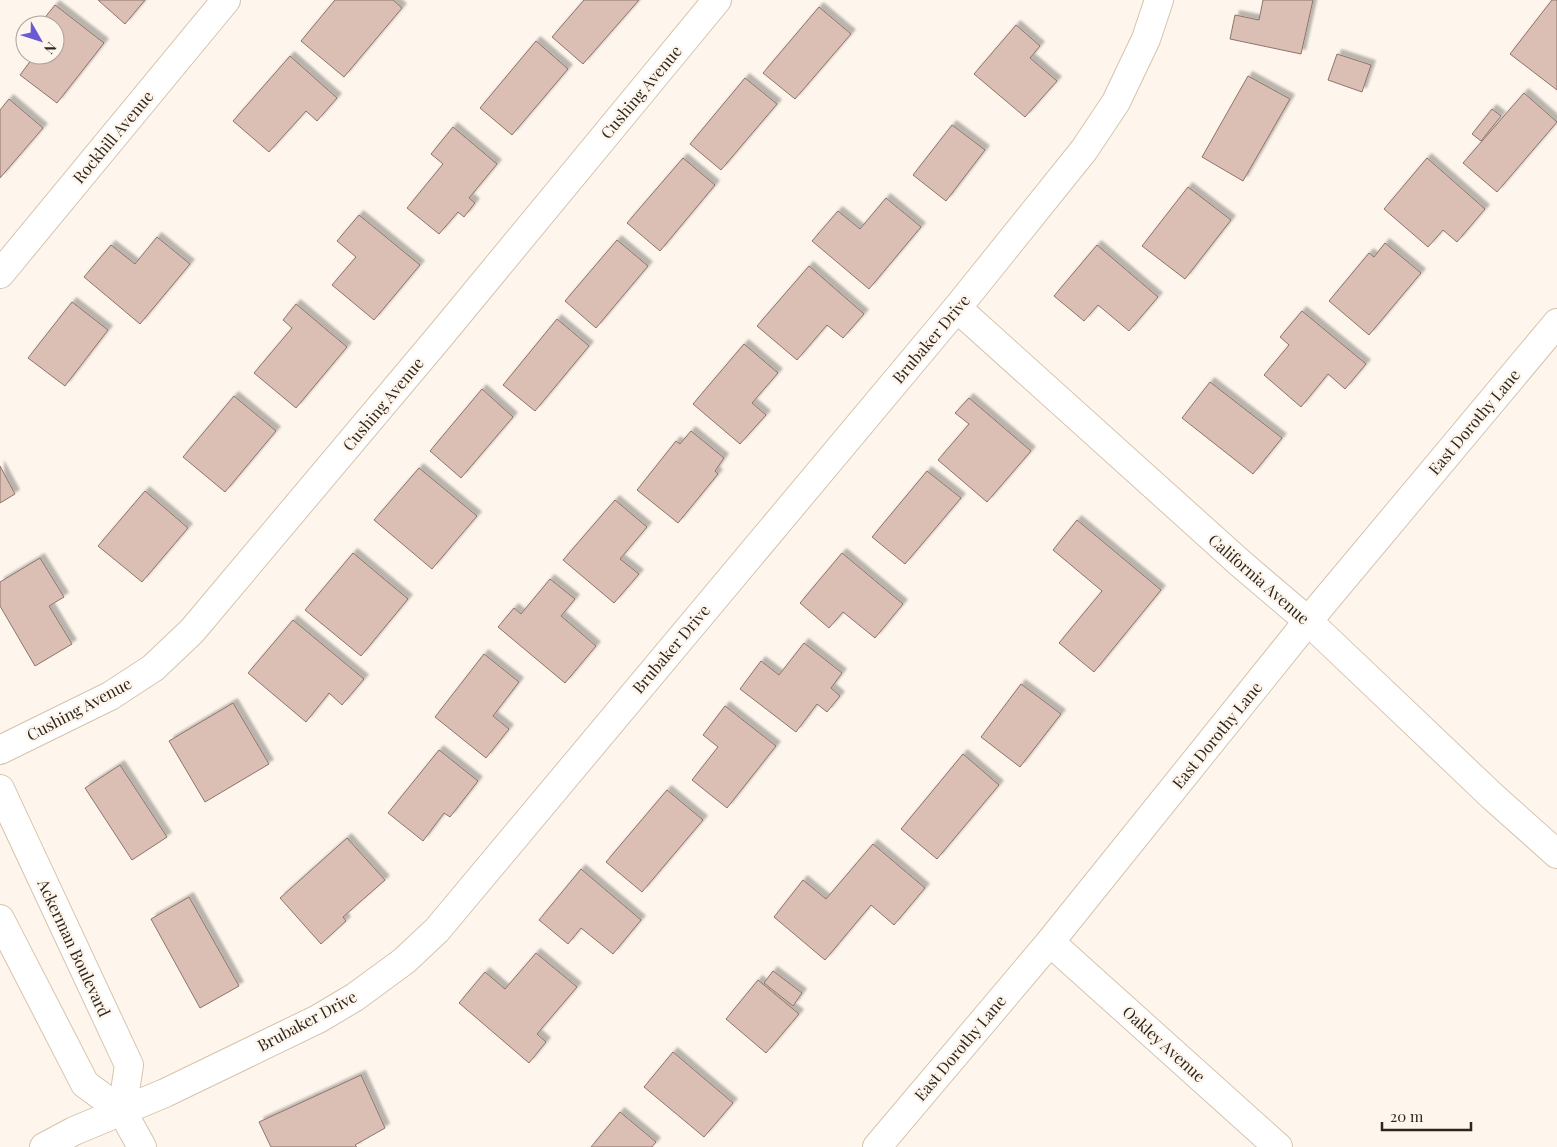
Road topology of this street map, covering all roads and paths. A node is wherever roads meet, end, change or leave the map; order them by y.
1 (226, 0) edge
2 (717, 0) edge
3 (1159, 0) edge
4 (0, 274) edge
5 (957, 308) junction
6 (1557, 323) edge
7 (1308, 621) junction
8 (0, 750) edge
9 (0, 790) edge
10 (1557, 854) edge
11 (0, 920) edge
12 (1050, 942) junction
13 (122, 1110) junction
14 (44, 1147) edge
15 (142, 1147) edge
16 (877, 1147) edge
17 (1278, 1147) edge

1 - 4 street, Rockhill Avenue
2 - 8 street, Cushing Avenue
3 - 5 street, Brubaker Drive
5 - 7 street, California Avenue
5 - 13 street, Brubaker Drive
6 - 7 street, East Dorothy Lane
7 - 10 street, California Avenue
7 - 12 street, East Dorothy Lane
9 - 13 street, Ackerman Boulevard
11 - 13 street
12 - 16 street, East Dorothy Lane
12 - 17 street, Oakley Avenue
13 - 14 street, Brubaker Drive
13 - 15 street

